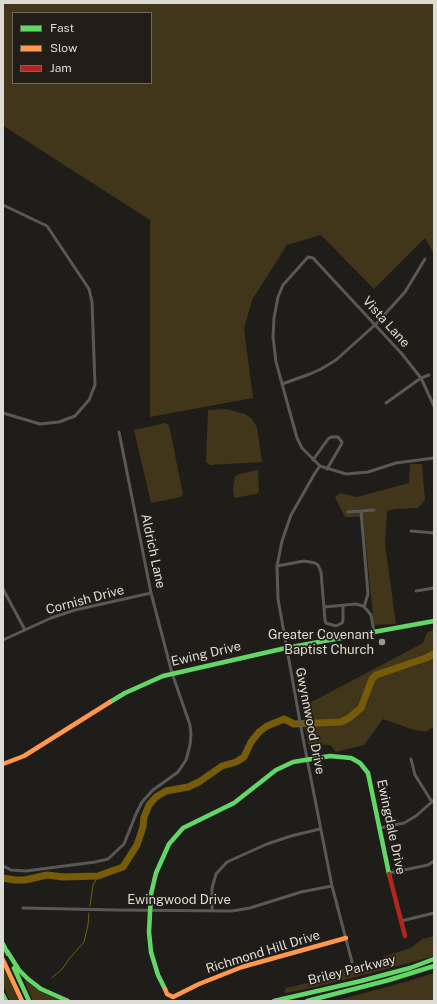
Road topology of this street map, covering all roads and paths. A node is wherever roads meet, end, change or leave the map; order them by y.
1 (3, 205) edge
2 (425, 259) dead end
3 (376, 324) junction
4 (429, 375) dead end
5 (421, 378) junction
6 (282, 384) junction
7 (386, 403) dead end
8 (434, 406) edge
9 (3, 413) edge
10 (119, 432) dead end
11 (434, 458) edge
12 (313, 460) junction
13 (320, 466) junction
14 (327, 469) junction
15 (374, 510) dead end
16 (361, 511) junction
17 (348, 512) dead end
18 (410, 531) dead end
19 (434, 533) edge
20 (277, 566) junction
21 (434, 588) edge
22 (3, 589) edge
23 (416, 591) dead end
24 (151, 593) junction
25 (343, 606) junction
26 (324, 607) junction
27 (364, 607) junction
28 (434, 621) edge
29 (25, 630) junction
30 (374, 632) junction
31 (3, 640) edge
32 (286, 648) junction
33 (172, 673) junction
34 (307, 759) junction
35 (411, 759) dead end
36 (3, 764) edge
37 (433, 801) edge
38 (380, 828) junction
39 (320, 829) junction
40 (434, 861) edge
41 (3, 866) edge
42 (389, 873) junction
43 (332, 886) junction
44 (23, 908) dead end
45 (149, 910) junction
46 (212, 911) junction
47 (434, 914) edge
48 (401, 920) junction
49 (405, 936) dead end
50 (346, 938) junction
51 (3, 944) edge
52 (7, 951) junction
53 (434, 959) edge
54 (3, 960) edge
55 (352, 962) dead end
56 (434, 966) edge
57 (167, 994) joint
58 (3, 995) edge
59 (281, 998) junction
60 (6, 1001) edge
61 (22, 1001) edge
62 (29, 1001) edge
63 (68, 1001) edge
64 (270, 1001) edge
65 (274, 1001) edge
66 (307, 1001) edge

1 - 9 street
2 - 3 street
3 - 5 street, Vista Lane
3 - 6 street
3 - 6 street, Vista Lane
4 - 5 street
5 - 7 street
5 - 8 street, Vista Lane
6 - 12 street
10 - 24 street, Aldrich Lane
11 - 14 street
12 - 13 street
12 - 14 street
13 - 14 street
13 - 20 street, Gwynnwood Drive
15 - 16 street
16 - 17 street
16 - 27 street
18 - 19 street
20 - 26 street
20 - 32 street, Gwynnwood Drive
21 - 23 street
22 - 29 street
24 - 29 street, Cornish Drive
24 - 33 street, Aldrich Lane
25 - 26 street
25 - 26 street
25 - 27 street
27 - 30 street
28 - 30 main road, Ewing Drive
29 - 31 street, Cornish Drive
30 - 32 main road, Ewing Drive
32 - 33 main road, Ewing Drive
32 - 34 street, Gwynnwood Drive
33 - 36 main road, Ewing Drive
33 - 41 street, Aldrich Lane
34 - 38 main road, Ewingdale Drive
34 - 39 street, Gwynnwood Drive
34 - 45 main road, Ewingdale Drive
35 - 37 street
37 - 38 street
38 - 42 main road, Ewingdale Drive
39 - 43 street, Gwynnwood Drive
39 - 46 street
40 - 42 street
42 - 48 main road, Ewingdale Drive
43 - 46 street, Ewingwood Drive
43 - 50 street, Gwynnwood Drive
44 - 45 street, Ewingwood Drive
45 - 46 street, Ewingwood Drive
45 - 57 main road, Ewingdale Drive
47 - 48 street
48 - 49 main road, Ewingdale Drive
50 - 55 street, Gwynnwood Drive
50 - 57 main road, Richmond Hill Drive
51 - 52 main road
52 - 62 main road
52 - 63 main road
53 - 59 main road, Briley Parkway
54 - 61 main road
56 - 66 main road, Briley Parkway
58 - 60 main road
59 - 64 main road
59 - 65 main road, Briley Parkway

